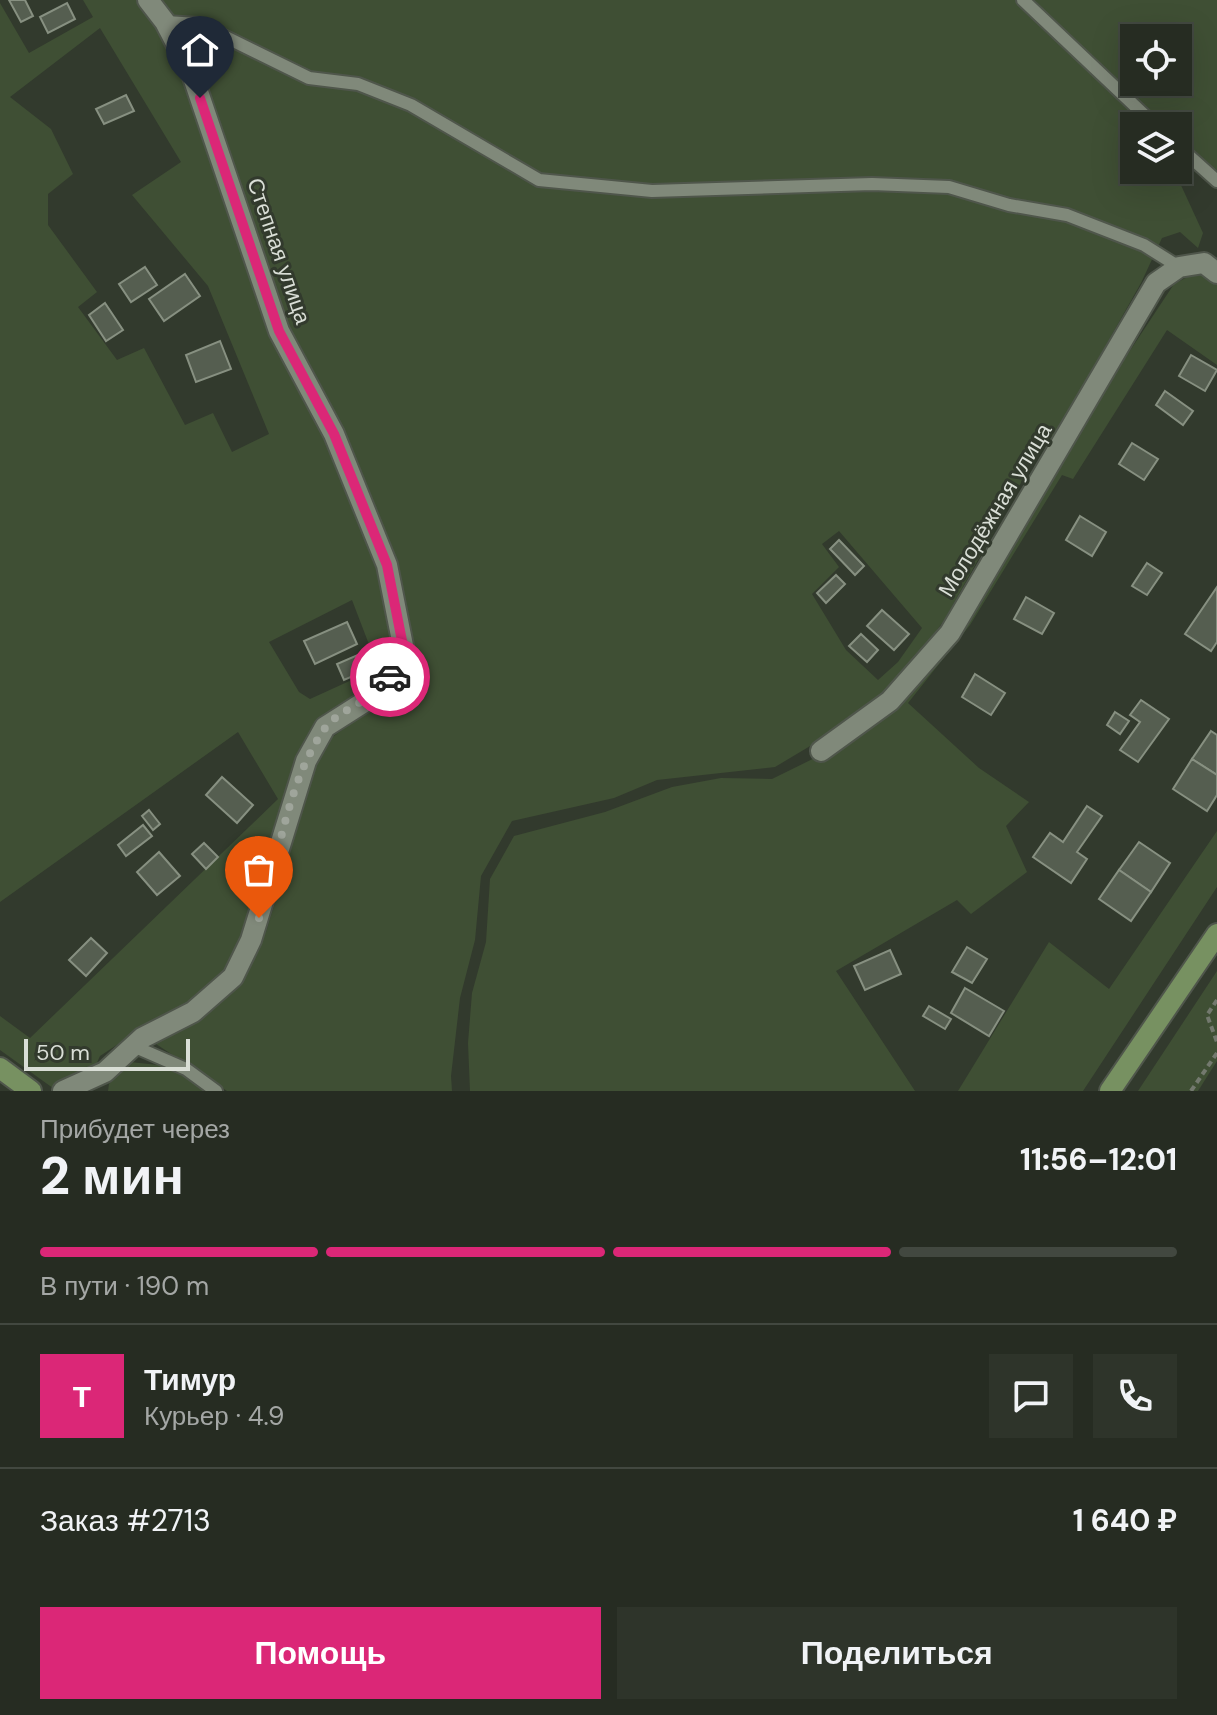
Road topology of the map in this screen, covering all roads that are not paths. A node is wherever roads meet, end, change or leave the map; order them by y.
1 (148, 0) edge
2 (1023, 0) edge
3 (165, 22) junction
4 (1141, 112) edge
5 (1192, 159) edge
6 (1217, 181) edge
7 (1179, 267) junction
8 (1217, 273) edge
9 (821, 751) dead end
10 (1217, 934) edge
11 (133, 1046) junction
12 (0, 1068) edge
13 (31, 1091) edge
14 (63, 1091) edge
15 (216, 1091) edge
16 (1110, 1091) edge

1 - 3 street, Степная улица
2 - 4 lane
3 - 7 lane
3 - 11 street, Степная улица
5 - 6 lane
7 - 8 street
7 - 9 street, Молодёжная улица
10 - 16 main road
11 - 14 street
11 - 15 lane
12 - 13 main road

